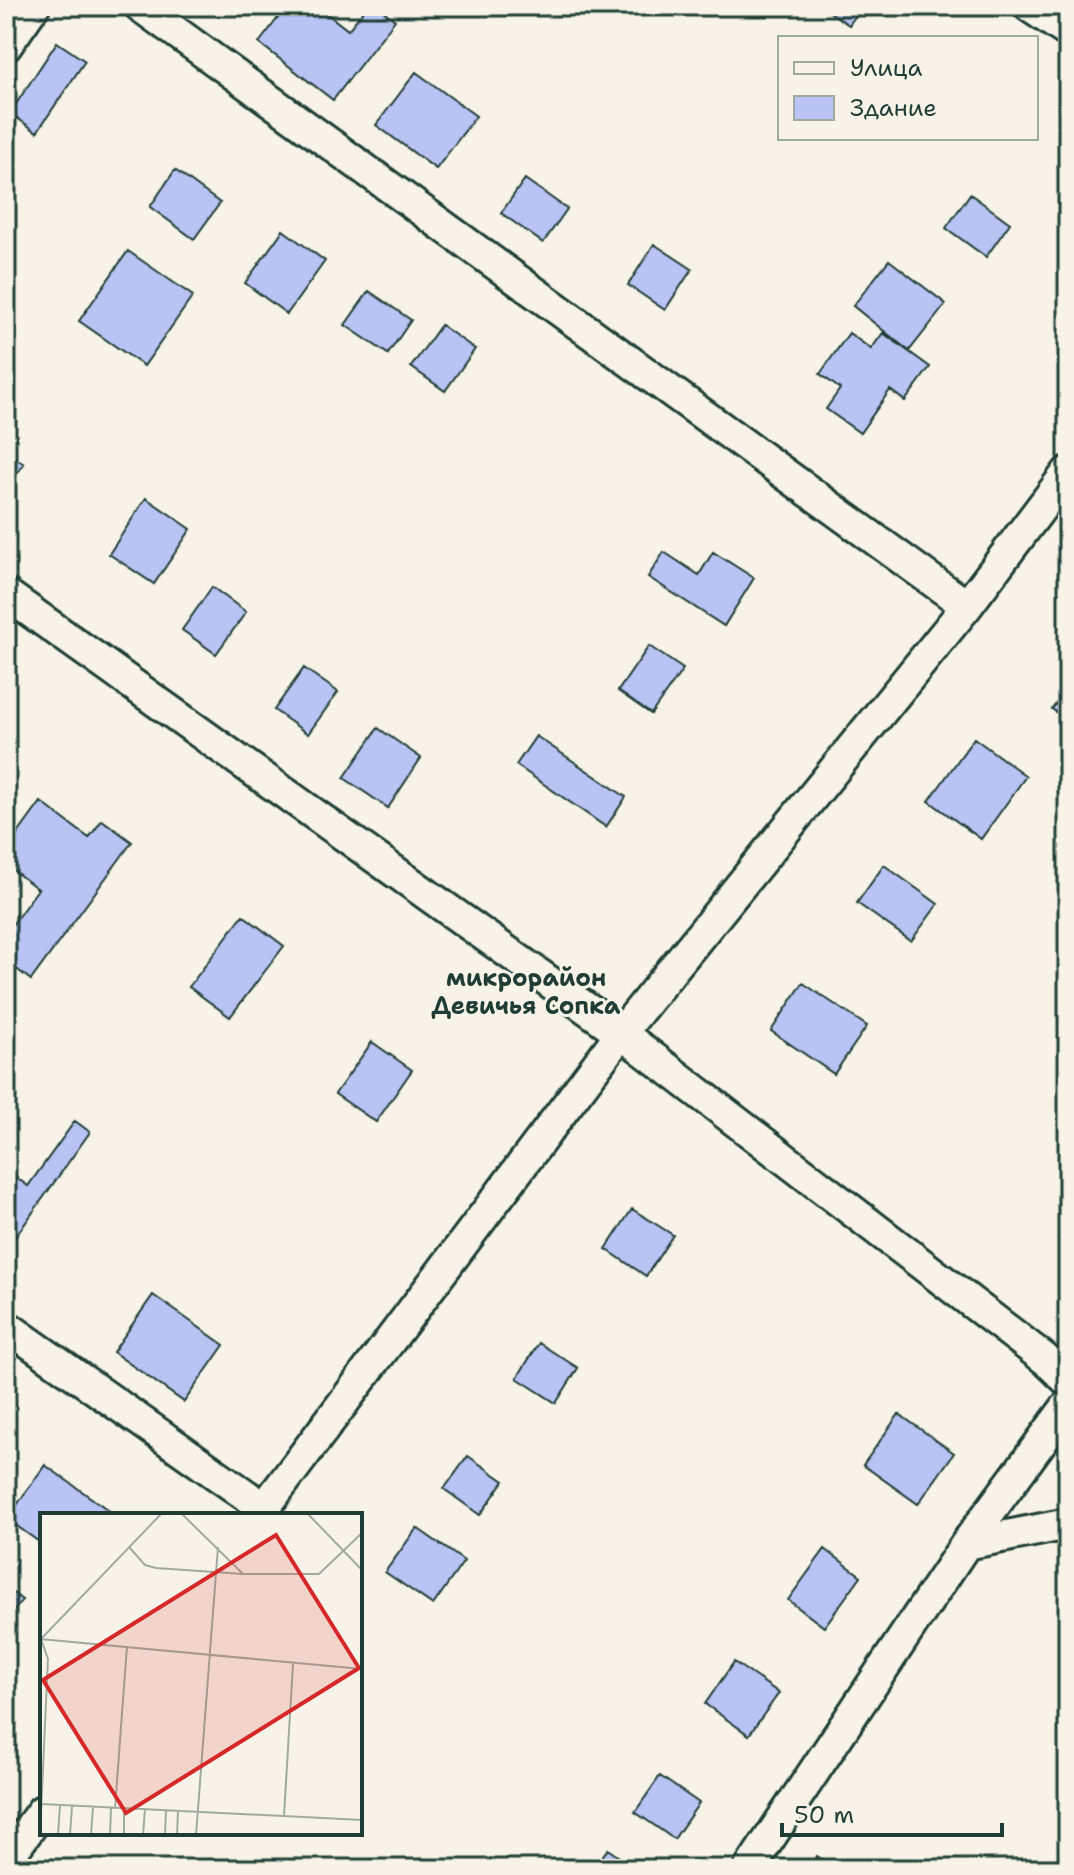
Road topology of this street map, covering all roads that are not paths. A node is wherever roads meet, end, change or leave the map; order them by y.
1 (34, 6) edge
2 (140, 6) edge
3 (1029, 6) edge
4 (1068, 32) edge
5 (6, 46) edge
6 (1068, 472) edge
7 (6, 594) edge
8 (967, 606) junction
9 (621, 1033) junction
10 (6, 1326) edge
11 (1068, 1381) edge
12 (1068, 1405) edge
13 (261, 1512) edge
14 (1068, 1524) edge
15 (966, 1544) junction
16 (40, 1814) edge
17 (6, 1860) edge
18 (749, 1869) edge

1 - 5 street
2 - 8 street
3 - 4 street
6 - 8 street
7 - 9 street
8 - 9 street
9 - 11 street
9 - 13 street
10 - 13 street
12 - 15 street
14 - 15 street
15 - 18 street
16 - 17 street

